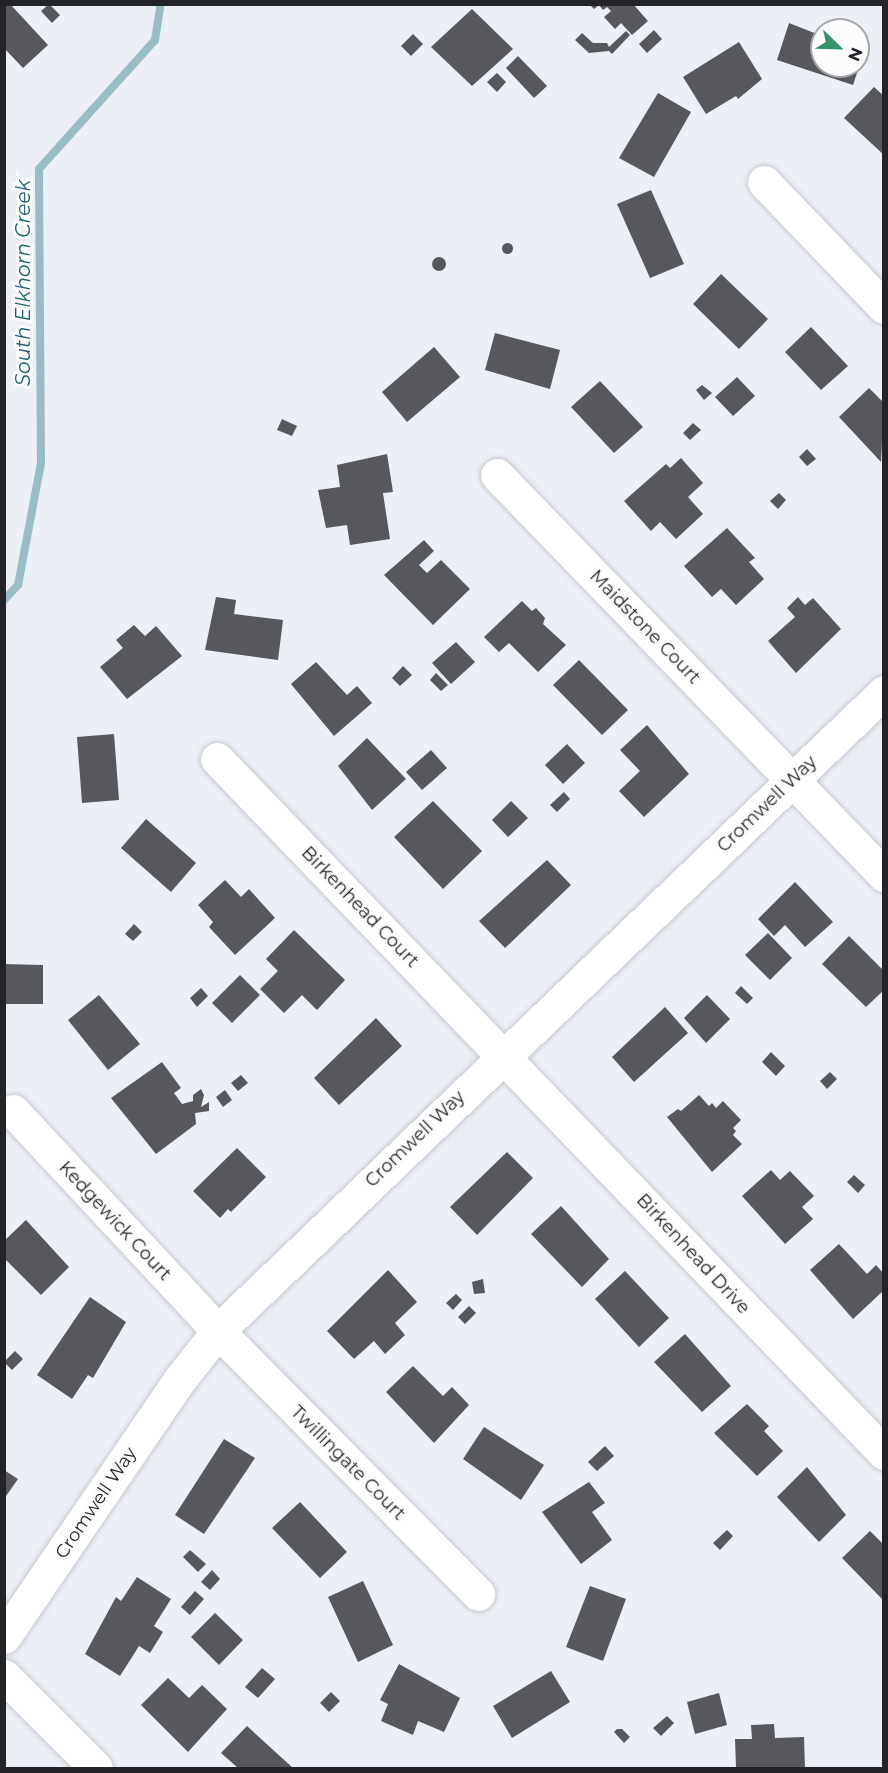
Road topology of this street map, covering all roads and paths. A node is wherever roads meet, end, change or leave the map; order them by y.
1 (764, 182) dead end
2 (884, 307) edge
3 (497, 475) dead end
4 (884, 692) edge
5 (217, 759) dead end
6 (793, 780) junction
7 (884, 875) edge
8 (503, 1055) junction
9 (13, 1112) dead end
10 (218, 1331) junction
11 (884, 1453) edge
12 (478, 1594) dead end
13 (4, 1637) edge
14 (4, 1676) edge
15 (96, 1768) edge

1 - 2 street
3 - 6 street, Maidstone Court
4 - 6 street, Cromwell Way
5 - 8 street, Birkenhead Court
6 - 7 street, Maidstone Court
6 - 8 street, Cromwell Way
8 - 10 street, Cromwell Way
8 - 11 street, Birkenhead Drive
9 - 10 street, Kedgewick Court
10 - 12 street, Twillingate Court
10 - 13 street, Cromwell Way
14 - 15 street

